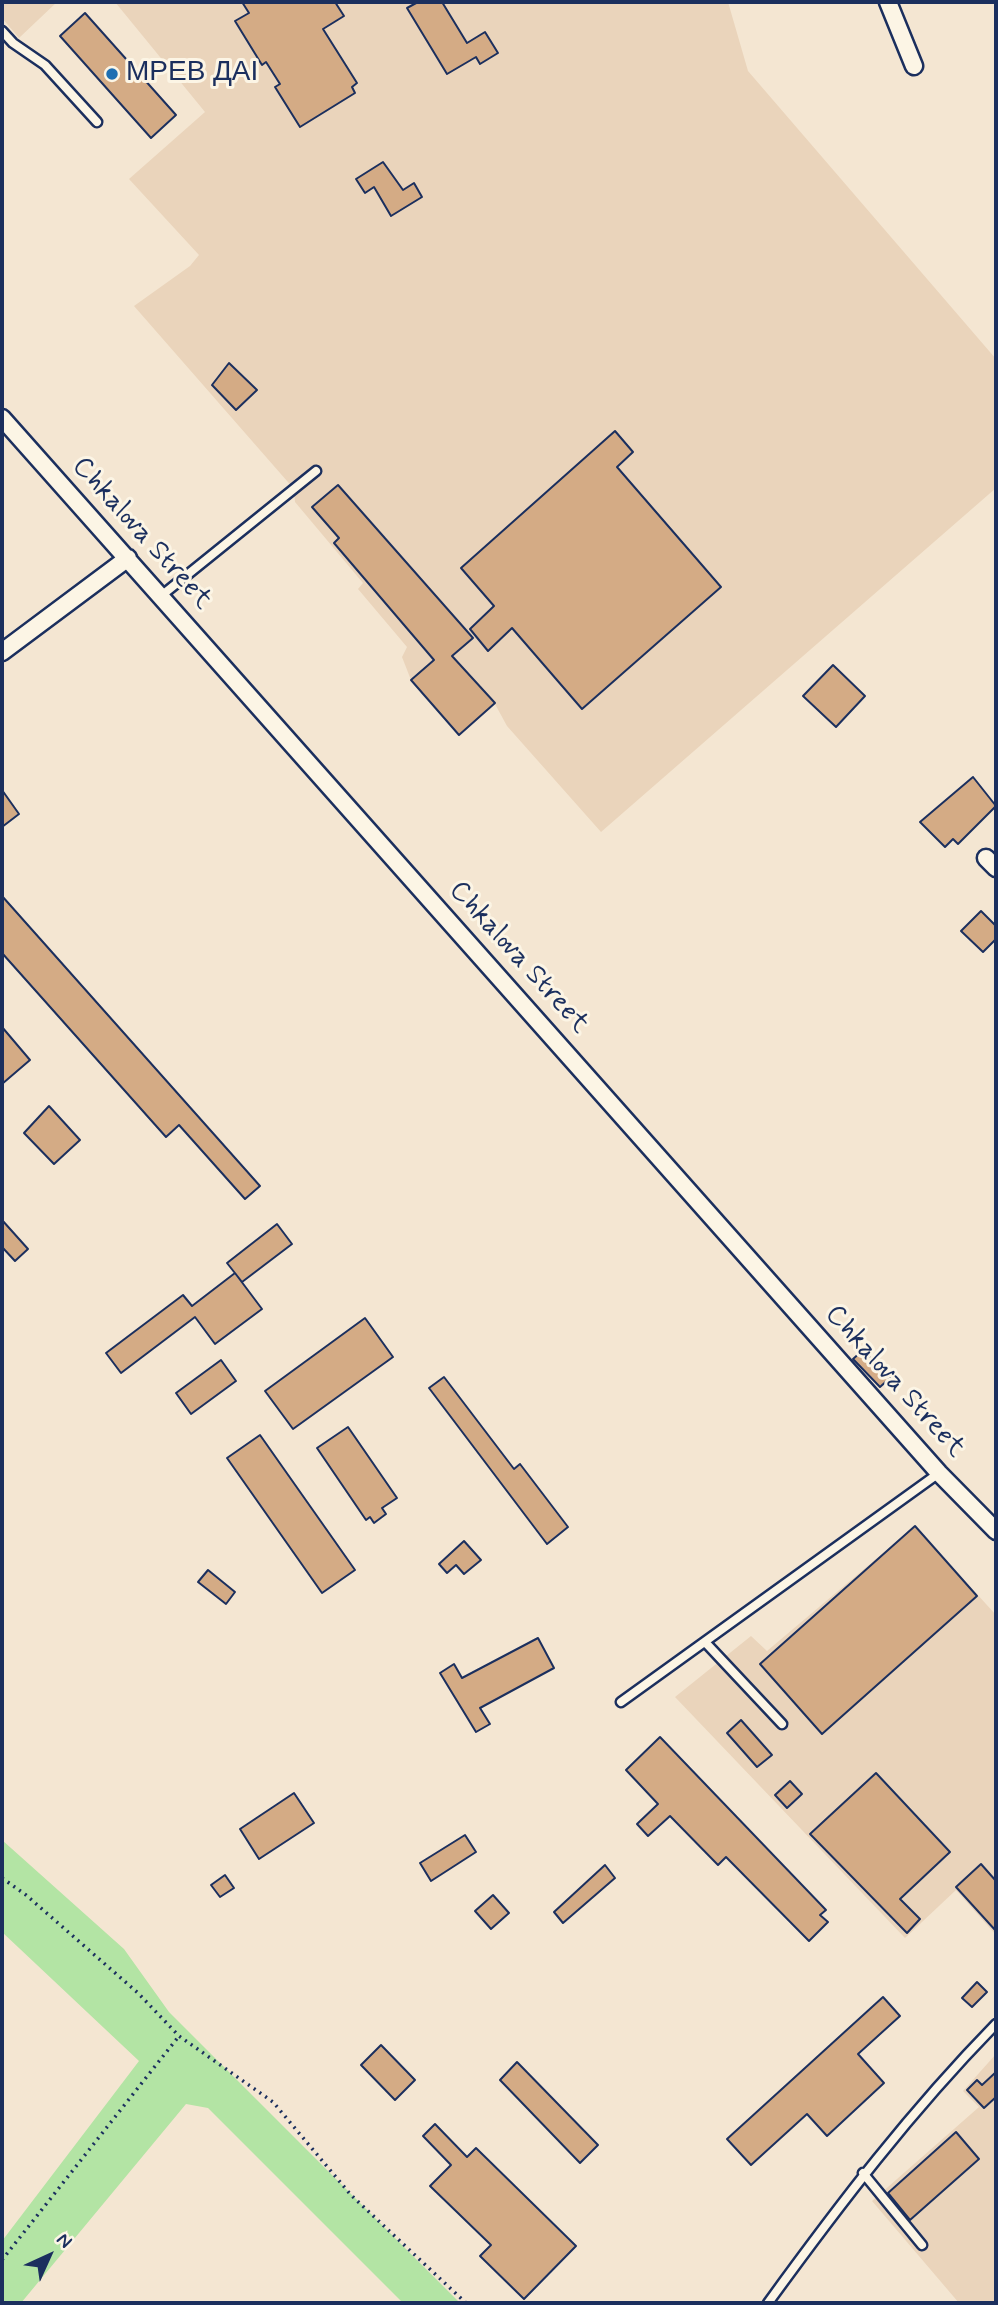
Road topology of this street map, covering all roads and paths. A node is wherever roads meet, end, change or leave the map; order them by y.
1 (888, 2) edge
2 (2, 31) edge
3 (914, 66) dead end
4 (97, 122) dead end
5 (2, 418) edge
6 (316, 471) dead end
7 (128, 558) junction
8 (161, 596) junction
9 (2, 652) edge
10 (939, 1473) junction
11 (996, 1531) edge
12 (705, 1642) junction
13 (621, 1702) dead end
14 (782, 1724) dead end
15 (2, 1878) edge
16 (996, 2024) edge
17 (179, 2036) junction
18 (863, 2173) junction
19 (922, 2245) dead end
20 (2, 2260) edge
21 (466, 2303) edge
22 (768, 2303) edge

1 - 3 street
2 - 4 lane
5 - 7 street, Chkalova Street
6 - 8 lane
7 - 8 street, Chkalova Street
7 - 9 street
8 - 10 street, Chkalova Street
10 - 11 street, Chkalova Street
10 - 12 lane
12 - 13 lane
12 - 14 lane
15 - 17 path
16 - 18 lane
17 - 20 path
17 - 21 path
18 - 19 lane
18 - 22 lane

